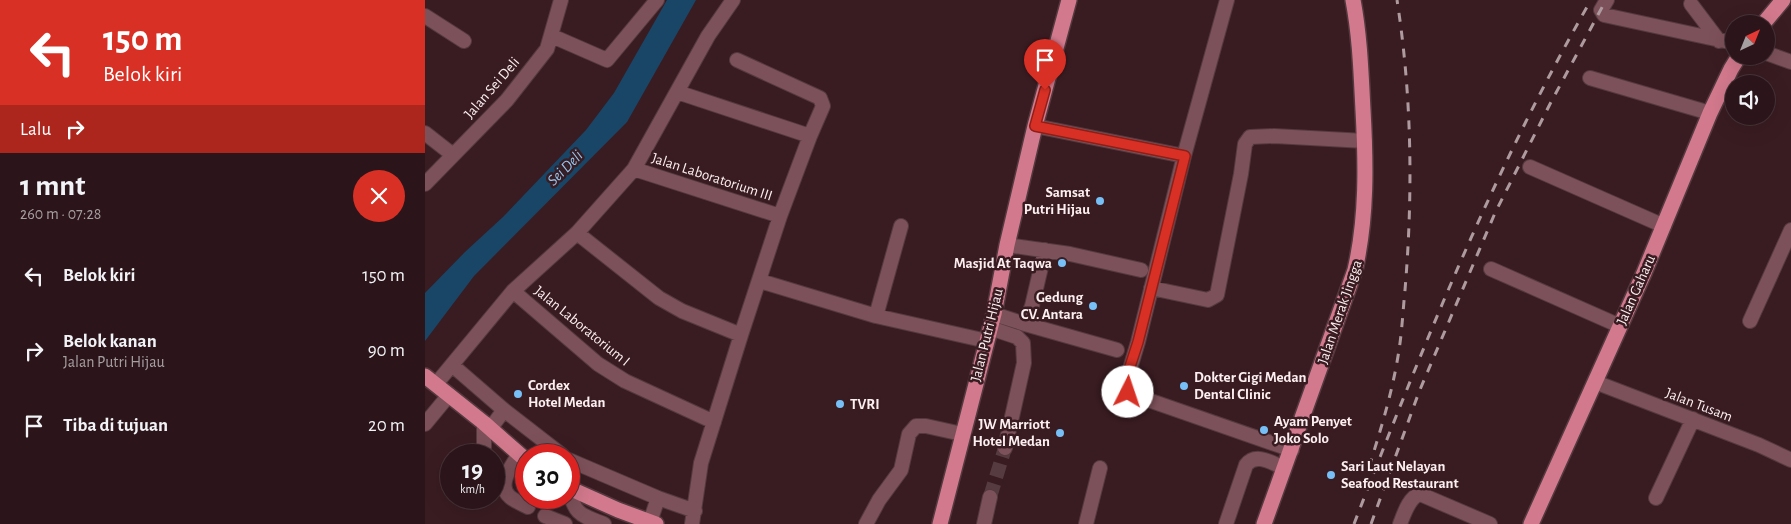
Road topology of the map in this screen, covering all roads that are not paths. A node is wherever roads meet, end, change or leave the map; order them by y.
1 (561, 0) edge
2 (657, 0) edge
3 (733, 0) edge
4 (1069, 0) edge
5 (1227, 0) edge
6 (1353, 0) edge
7 (1607, 0) edge
8 (1783, 0) edge
9 (1691, 4) dead end
10 (1770, 15) edge
11 (425, 16) edge
12 (552, 36) junction
13 (464, 41) dead end
14 (1719, 41) junction
15 (1725, 42) edge
16 (1775, 56) edge
17 (737, 60) dead end
18 (1791, 62) edge
19 (1733, 65) edge
20 (1591, 78) dead end
21 (677, 92) junction
22 (1710, 113) junction
23 (1035, 126) junction
24 (425, 133) edge
25 (810, 136) junction
26 (1365, 141) junction
27 (453, 155) junction
28 (1185, 156) junction
29 (1530, 167) dead end
30 (634, 168) junction
31 (425, 184) edge
32 (780, 216) junction
33 (901, 226) dead end
34 (1664, 226) junction
35 (1791, 230) edge
36 (577, 233) junction
37 (1007, 245) junction
38 (1045, 250) junction
39 (1491, 269) dead end
40 (1141, 270) dead end
41 (760, 282) junction
42 (1151, 288) junction
43 (513, 290) junction
44 (876, 316) junction
45 (1750, 321) dead end
46 (1025, 324) junction
47 (1619, 326) junction
48 (990, 328) junction
49 (741, 335) junction
50 (1117, 350) dead end
51 (452, 365) junction
52 (430, 380) edge
53 (1595, 382) junction
54 (449, 395) junction
55 (504, 410) junction
56 (1693, 419) junction
57 (714, 422) junction
58 (425, 424) edge
59 (487, 426) junction
60 (962, 434) junction
61 (485, 444) edge
62 (548, 444) edge
63 (1005, 448) tunnel mouth
64 (515, 450) edge
65 (1292, 450) junction
66 (1791, 460) edge
67 (580, 465) edge
68 (515, 467) edge
69 (1100, 468) dead end
70 (1284, 468) junction
71 (580, 493) edge
72 (990, 497) tunnel mouth
73 (657, 498) junction
74 (1656, 498) dead end
75 (515, 500) edge
76 (576, 509) edge
77 (545, 516) dead end
78 (694, 518) edge
79 (653, 523) edge
80 (565, 524) edge
81 (604, 524) edge
82 (866, 524) edge
83 (940, 524) edge
84 (983, 524) edge
85 (1086, 524) edge
86 (1225, 524) edge
87 (1264, 524) edge
88 (1400, 524) edge
89 (1490, 524) edge
90 (1531, 524) edge

1 - 12 street, Jalan Sei Deli
2 - 12 street
3 - 21 street
4 - 23 main road, Jalan Putri Hijau
5 - 28 street
6 - 26 main road, Jalan Merak Jingga
7 - 14 street
8 - 10 main road
9 - 14 street
11 - 13 street
12 - 27 street, Jalan Sei Deli
14 - 15 street
16 - 18 street
17 - 25 street
19 - 22 main road, Jalan Gaharu
20 - 22 street
21 - 25 street
21 - 30 street
22 - 34 main road, Jalan Gaharu
23 - 28 street
23 - 37 main road, Jalan Putri Hijau
24 - 27 street
25 - 32 street
26 - 42 street
26 - 65 main road, Jalan Merak Jingga
27 - 31 street, Jalan Sei Deli
28 - 42 street
29 - 34 street
30 - 32 street, Jalan Laboratorium III
30 - 36 street
32 - 41 street
33 - 44 street
34 - 47 main road, Jalan Gaharu
35 - 45 street
36 - 43 street
36 - 49 street
37 - 38 street
37 - 48 main road, Jalan Putri Hijau
38 - 40 street
38 - 46 street
39 - 47 street
41 - 44 street
41 - 49 street
42 - 65 street
43 - 51 street
43 - 57 street, Jalan Laboratorium I
44 - 48 street
46 - 48 street
46 - 50 street
47 - 53 main road, Jalan Gaharu
48 - 60 main road, Jalan Putri Hijau
48 - 63 street
49 - 57 street
51 - 52 street
51 - 55 street
52 - 54 main road
53 - 56 street, Jalan Tusam
53 - 90 main road, Jalan Gaharu
54 - 58 street
54 - 59 main road
55 - 59 street
55 - 62 street
56 - 66 street, Jalan Tusam
56 - 74 street
57 - 78 street
59 - 61 street
59 - 64 main road
60 - 82 street
60 - 83 main road, Jalan Putri Hijau
65 - 70 main road, Jalan Merak Jingga
67 - 73 street
68 - 75 street
69 - 85 street
70 - 86 street
70 - 87 main road, Jalan Merak Jingga
71 - 79 main road
72 - 84 street
73 - 78 street
73 - 79 street
76 - 81 street
77 - 80 street
88 - 89 street

